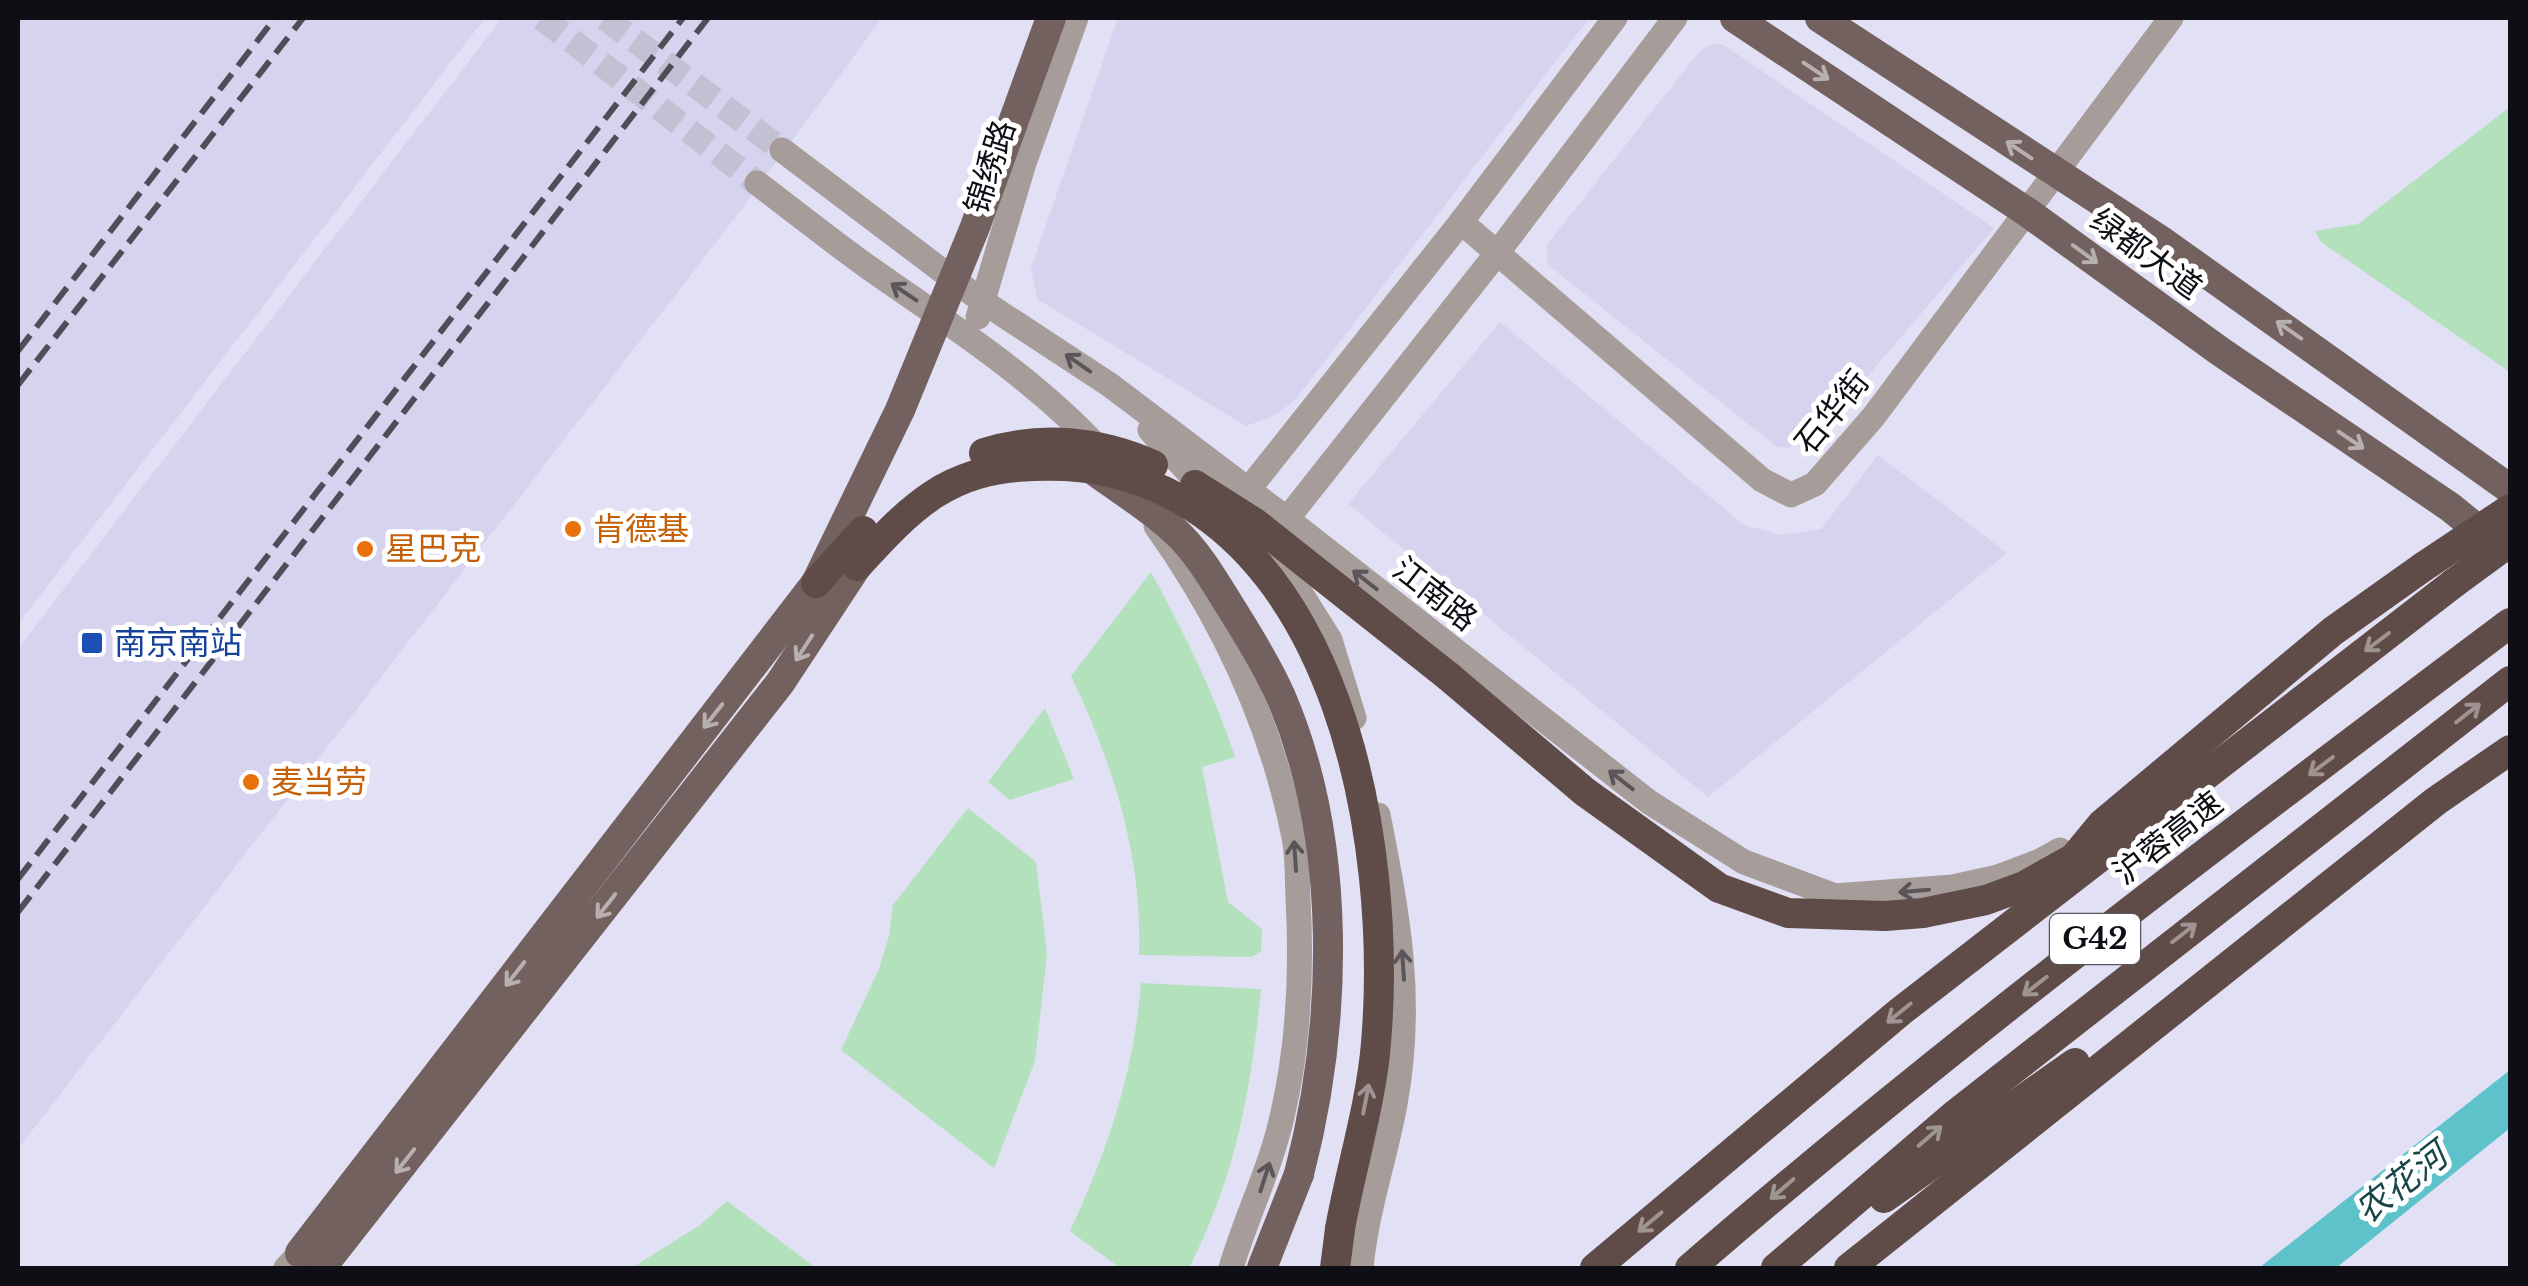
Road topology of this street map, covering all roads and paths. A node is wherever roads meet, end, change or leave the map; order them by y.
1 (1051, 18) edge
2 (1076, 18) edge
3 (1615, 18) edge
4 (1675, 18) edge
5 (1735, 18) edge
6 (1820, 18) edge
7 (2172, 18) edge
8 (782, 150) tunnel mouth
9 (2054, 174) junction
10 (757, 182) tunnel mouth
11 (2027, 212) junction
12 (1461, 222) junction
13 (1498, 252) junction
14 (982, 301) junction
15 (972, 338) junction
16 (1110, 386) junction
17 (972, 457) junction
18 (1075, 466) junction
19 (2510, 489) edge
20 (1248, 490) junction
21 (2510, 509) edge
22 (885, 511) junction
23 (1287, 519) junction
24 (2510, 542) edge
25 (2510, 556) edge
26 (857, 566) junction
27 (816, 583) junction
28 (2510, 623) edge
29 (2510, 680) edge
30 (2510, 750) edge
31 (2436, 801) junction
32 (2102, 824) junction
33 (299, 1265) edge
34 (1231, 1268) edge
35 (1262, 1268) edge
36 (1335, 1268) edge
37 (1361, 1268) edge
38 (1594, 1268) edge
39 (1690, 1268) edge
40 (1777, 1268) edge
41 (1848, 1268) edge

1 - 27 main road, bridge
2 - 14 street, 锦绣路
3 - 12 street
4 - 13 street
5 -> 11 main road, 绿都大道
9 -> 6 main road, 绿都大道
7 - 9 street, 石华街
8 - 14 street, 江南路
9 - 11 street, 石华街
19 -> 9 main road, 绿都大道
15 -> 10 street
11 - 13 street, 石华街
11 -> 25 main road, 绿都大道
12 - 13 street, 石华街
12 - 20 street
13 - 23 street
14 - 15 street, 锦绣路
16 -> 14 street, 江南路
34 -> 15 street
16 - 20 street, 江南路
37 -> 16 street
17 - 18 highway, bridge
17 - 22 highway
17 - 32 highway, bridge
18 - 26 highway, bridge
18 - 35 main road, bridge
36 -> 18 highway, bridge
20 - 23 street, 江南路
21 - 32 highway, bridge
22 - 26 highway, bridge
22 - 27 highway, bridge
32 -> 23 street, 江南路
24 -> 38 highway, bridge
26 -> 33 main road, bridge
27 -> 33 main road, bridge
28 -> 39 highway, 沪蓉高速 / G42
40 -> 29 highway, G42
30 - 31 highway
31 - 40 highway
31 - 41 highway

